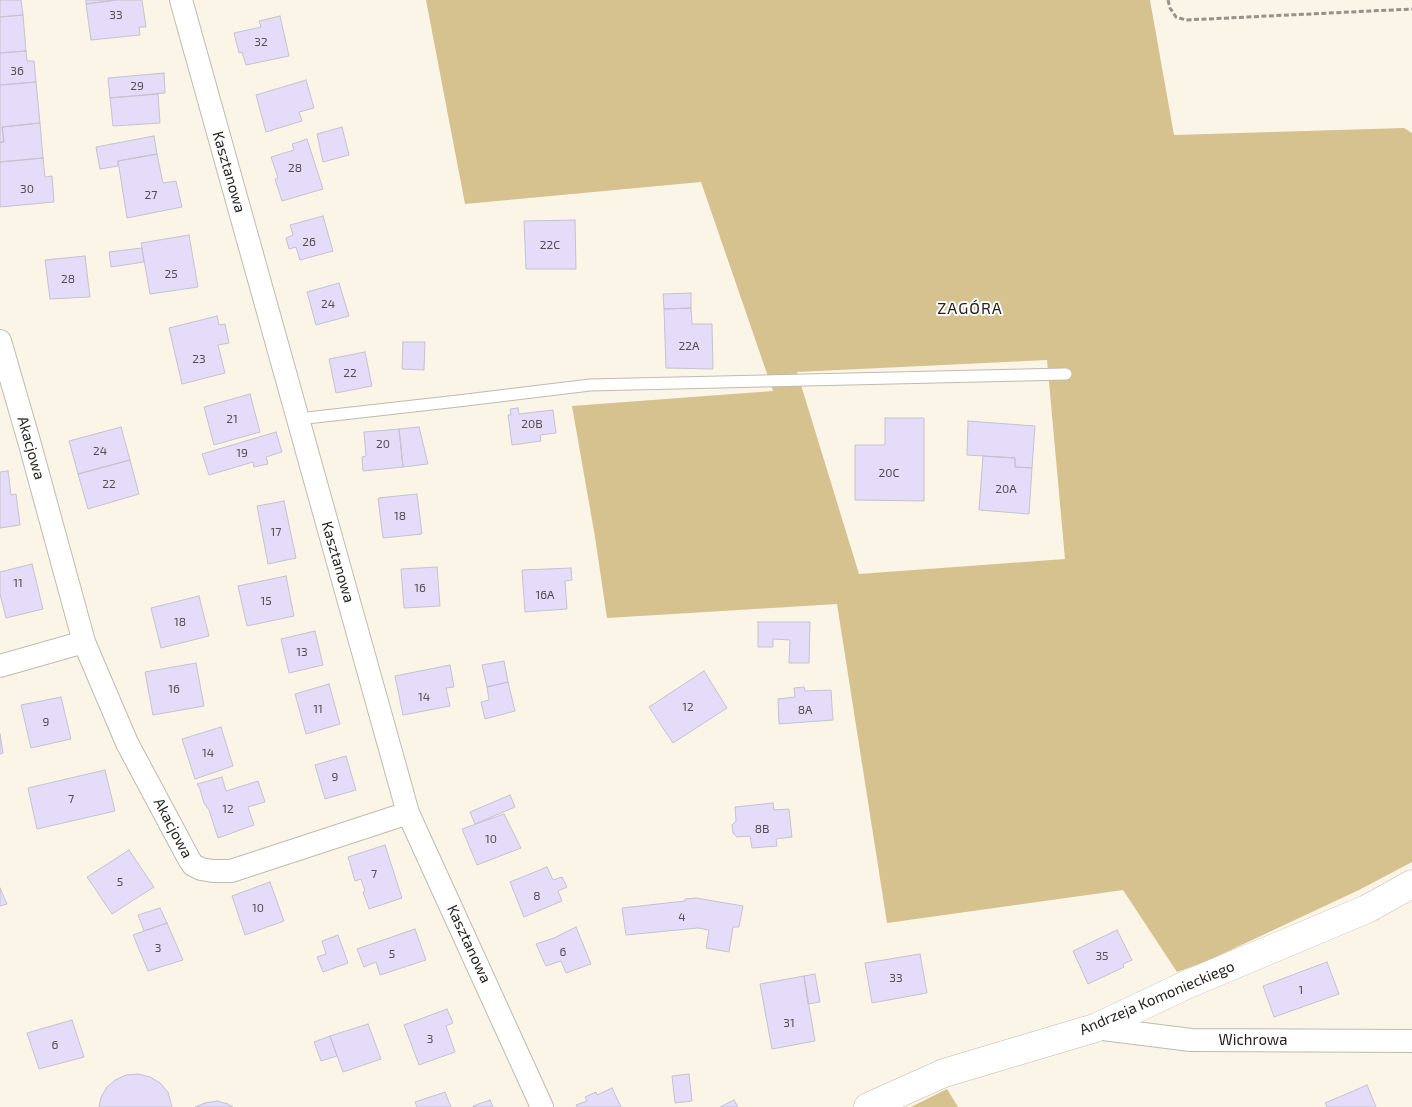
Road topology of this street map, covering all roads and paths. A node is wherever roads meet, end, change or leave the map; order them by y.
1 (181, 0) edge
2 (1168, 0) edge
3 (1412, 9) edge
4 (0, 341) edge
5 (1066, 374) dead end
6 (298, 419) junction
7 (84, 642) junction
8 (0, 666) edge
9 (408, 813) junction
10 (1412, 884) edge
11 (1095, 1028) junction
12 (1412, 1041) edge
13 (542, 1107) edge
14 (868, 1107) edge

1 - 6 street, Kasztanowa
2 - 3 path
4 - 7 street, Akacjowa
5 - 6 lane
6 - 9 street, Kasztanowa
7 - 8 street
7 - 9 street, Akacjowa
9 - 13 street, Kasztanowa
10 - 11 street, Andrzeja Komonieckiego
11 - 12 street, Wichrowa
11 - 14 street, Andrzeja Komonieckiego

